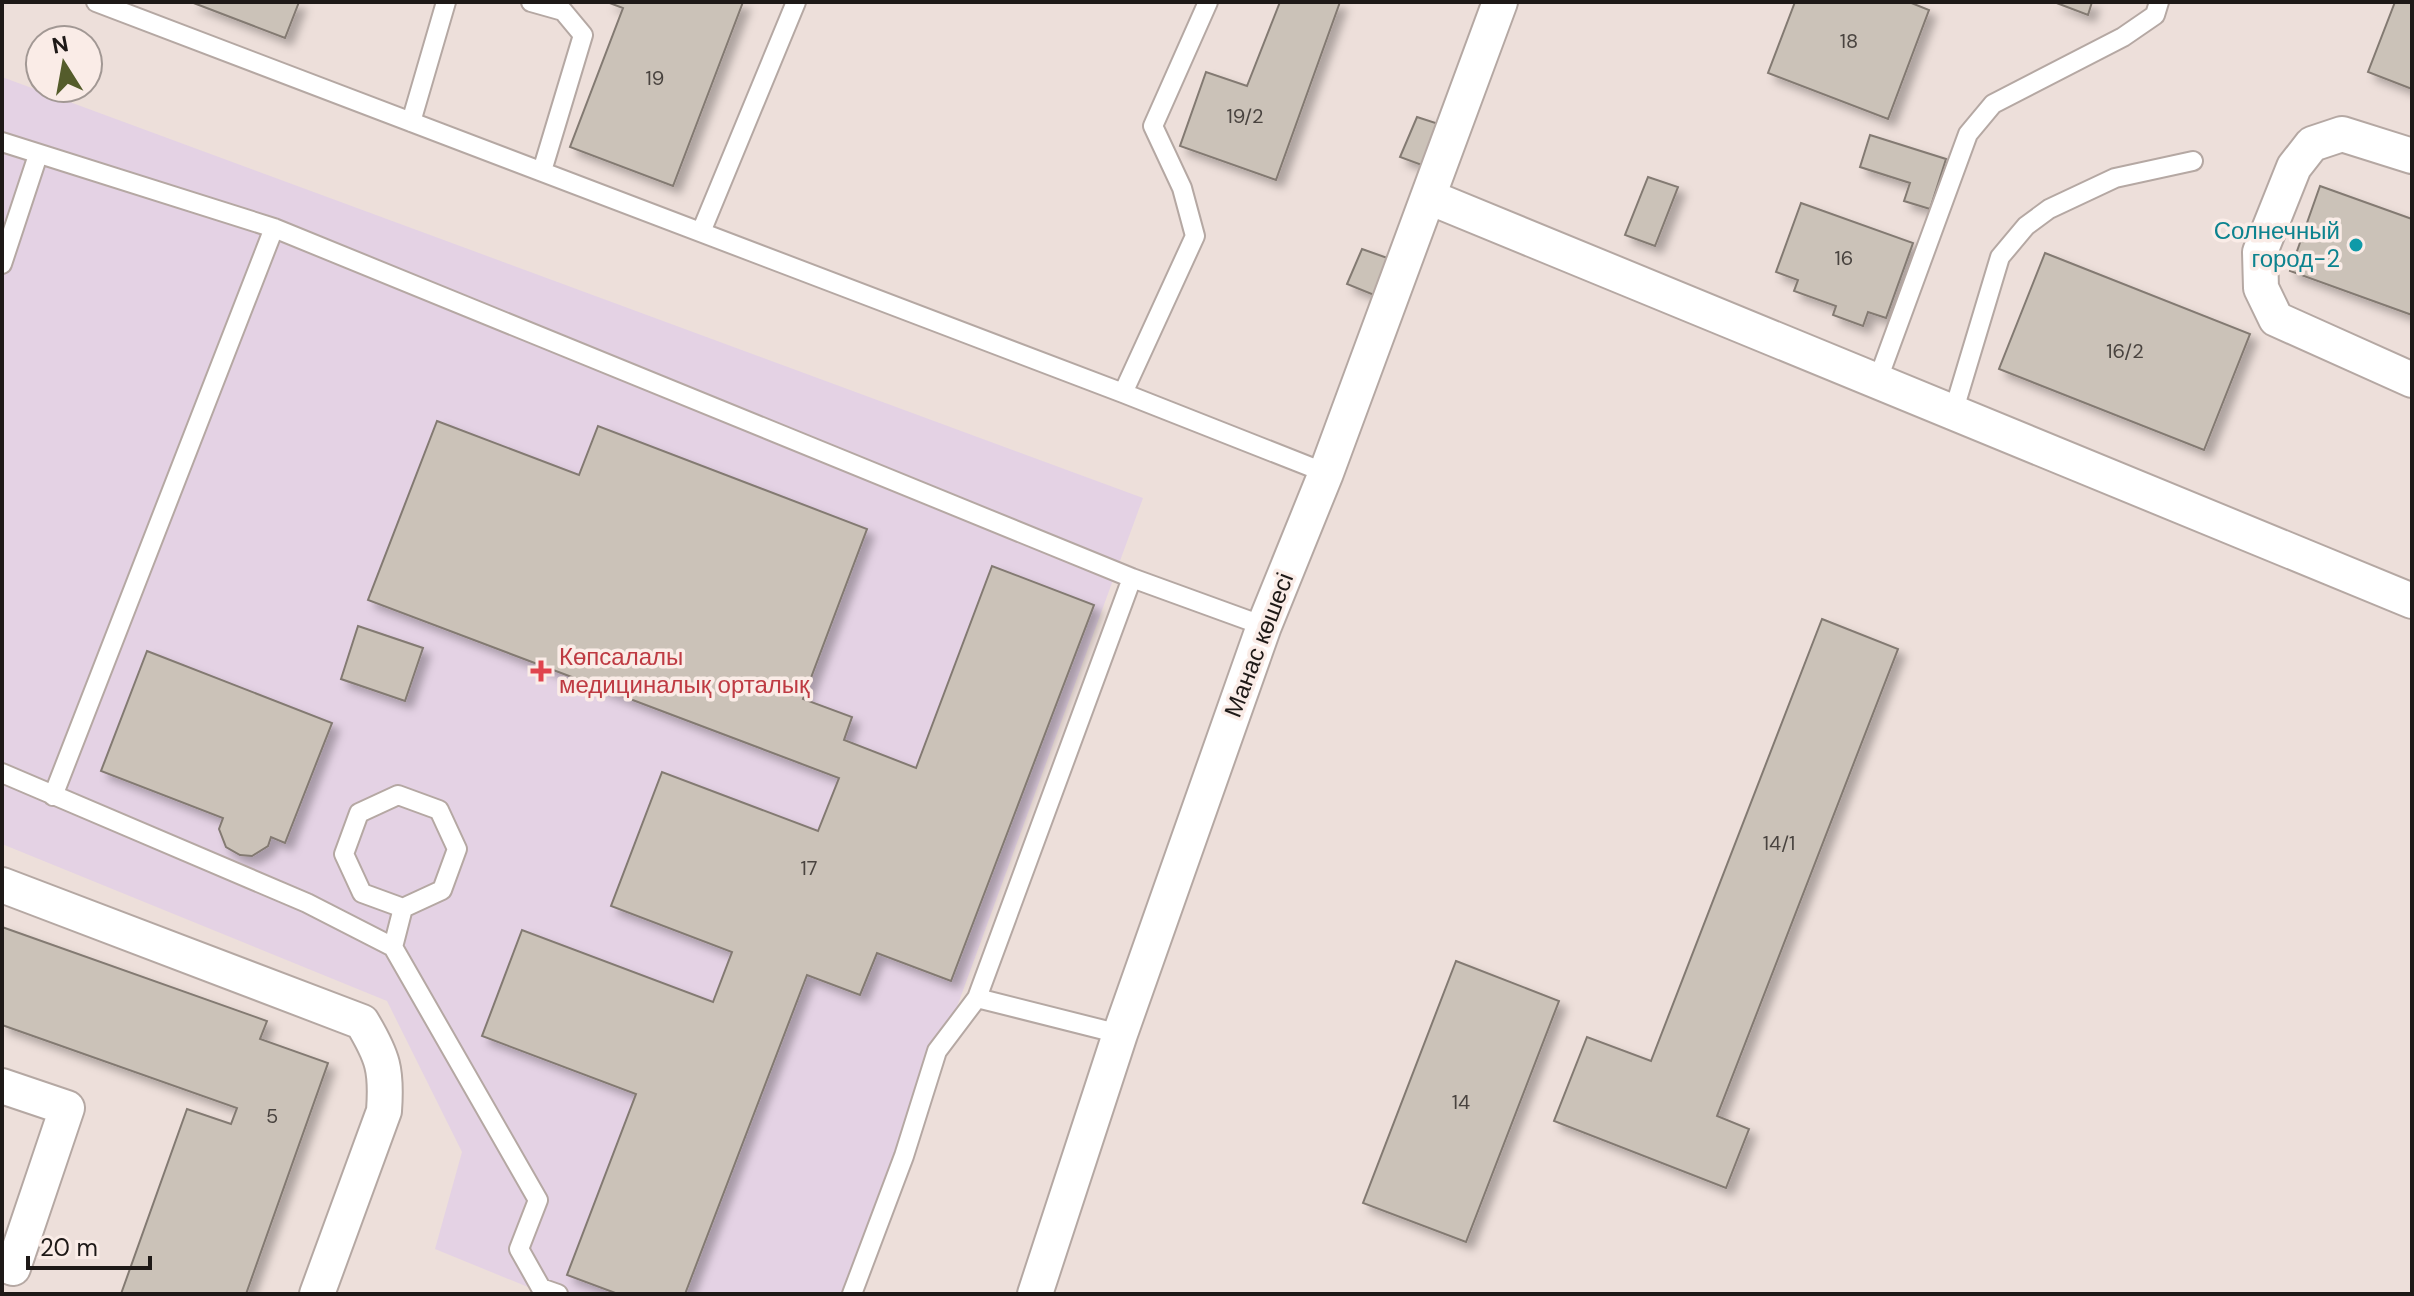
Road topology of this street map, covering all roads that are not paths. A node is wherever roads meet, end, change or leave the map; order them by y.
1 (96, 2) edge
2 (446, 2) edge
3 (531, 2) edge
4 (796, 2) edge
5 (1208, 2) edge
6 (1500, 2) edge
7 (2159, 2) edge
8 (411, 122) junction
9 (2, 142) edge
10 (38, 155) junction
11 (2412, 156) edge
12 (2193, 161) dead end
13 (542, 171) junction
14 (1429, 197) junction
15 (274, 228) junction
16 (701, 232) junction
17 (2, 264) edge
18 (2412, 380) edge
19 (1877, 382) junction
20 (1123, 393) junction
21 (1953, 413) junction
22 (1326, 473) junction
23 (1132, 578) junction
24 (2411, 597) edge
25 (1264, 626) junction
26 (2, 773) edge
27 (53, 796) junction
28 (2, 885) edge
29 (403, 908) junction
30 (393, 947) junction
31 (977, 998) junction
32 (1120, 1034) junction
33 (2, 1086) edge
34 (2, 1264) edge
35 (317, 1294) edge
36 (558, 1294) edge
37 (852, 1294) edge
38 (1035, 1294) edge

1 - 8 lane
2 - 8 lane
3 - 13 lane
4 - 16 lane
5 - 20 lane
6 - 14 street, Манас көшесі
7 - 19 lane
8 - 13 lane
9 - 10 lane
10 - 15 lane
10 - 17 lane
11 - 18 street
12 - 21 lane
13 - 16 lane
14 - 19 street
14 - 22 street, Манас көшесі
15 - 23 lane
15 - 27 lane
16 - 20 lane
19 - 21 street
20 - 22 lane
21 - 24 street
22 - 25 street, Манас көшесі
23 - 25 lane
23 - 31 lane
25 - 32 street, Манас көшесі
26 - 27 lane
27 - 30 lane
28 - 35 street
29 - 29 lane
29 - 30 lane
30 - 36 lane
31 - 32 lane
31 - 37 lane
32 - 38 street, Манас көшесі
33 - 34 street

